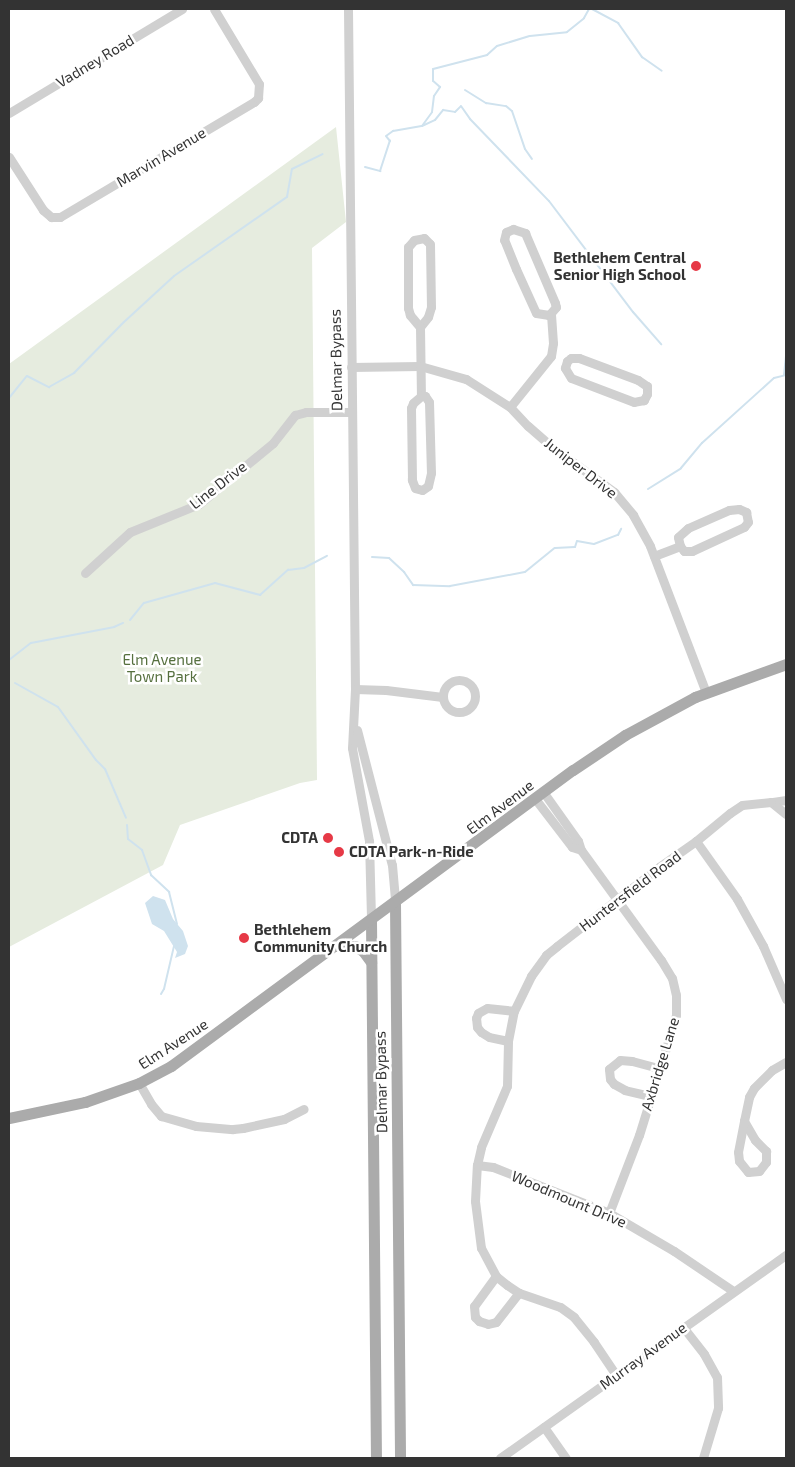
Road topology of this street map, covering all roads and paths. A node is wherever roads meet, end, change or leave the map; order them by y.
1 (182, 9) edge
2 (214, 9) edge
3 (348, 9) edge
4 (9, 113) edge
5 (9, 157) edge
6 (551, 314) junction
7 (420, 327) junction
8 (550, 356) junction
9 (567, 361) junction
10 (420, 366) junction
11 (351, 367) junction
12 (420, 396) junction
13 (510, 407) junction
14 (352, 412) junction
15 (680, 546) junction
16 (654, 556) junction
17 (85, 573) dead end
18 (786, 664) edge
19 (355, 689) junction
20 (706, 693) junction
21 (443, 697) dead end
22 (354, 710) junction
23 (374, 795) junction
24 (540, 796) junction
25 (361, 797) junction
26 (786, 800) edge
27 (771, 802) junction
28 (786, 814) edge
29 (696, 842) junction
30 (617, 900) junction
31 (396, 903) junction
32 (371, 920) junction
33 (336, 946) junction
34 (371, 962) junction
35 (786, 999) edge
36 (514, 1011) junction
37 (508, 1041) junction
38 (786, 1062) edge
39 (659, 1068) junction
40 (139, 1083) junction
41 (650, 1096) junction
42 (304, 1109) dead end
43 (9, 1118) edge
44 (744, 1121) junction
45 (477, 1165) junction
46 (609, 1212) junction
47 (786, 1255) edge
48 (496, 1276) junction
49 (733, 1292) junction
50 (519, 1293) junction
51 (683, 1327) junction
52 (616, 1375) junction
53 (544, 1427) junction
54 (376, 1458) edge
55 (400, 1458) edge
56 (500, 1458) edge
57 (566, 1458) edge
58 (703, 1458) edge

1 - 4 street, Vadney Road
2 - 5 street, Marvin Avenue
3 - 11 street, Delmar Bypass
6 - 6 street
6 - 8 street
7 - 7 street
7 - 10 street
8 - 9 street
8 - 13 street
9 - 9 street
10 - 11 street, Juniper Drive
10 - 12 street
10 - 13 street, Juniper Drive
11 - 14 street, Delmar Bypass
12 - 12 street
13 - 16 street, Juniper Drive
14 - 17 street, Line Drive
14 - 19 street, Delmar Bypass
15 - 15 street
15 - 16 street
16 - 20 street, Juniper Drive
18 - 20 main road, Elm Avenue
19 - 21 street
19 - 22 street, Delmar Bypass
20 - 24 main road, Elm Avenue
22 - 23 street, Delmar Bypass
22 - 25 street, Delmar Bypass
23 - 25 street
23 - 31 street, Delmar Bypass
24 - 30 street, Axbridge Lane
24 - 31 main road, Elm Avenue
25 - 32 street, Delmar Bypass
26 - 27 street, Huntersfield Road
27 - 28 street
27 - 29 street, Huntersfield Road
29 - 30 street, Huntersfield Road
29 - 35 street
30 - 36 street, Huntersfield Road
30 - 39 street, Axbridge Lane
31 - 32 main road, Elm Avenue
31 - 55 main road, Delmar Bypass
32 - 33 main road, Elm Avenue
32 - 34 main road, Delmar Bypass
33 - 34 main road
33 - 40 main road, Elm Avenue
34 - 54 main road, Delmar Bypass
36 - 37 street, Huntersfield Road
36 - 37 street
37 - 45 street, Huntersfield Road
38 - 44 street
39 - 41 street, Axbridge Lane
39 - 41 street
40 - 42 street
40 - 43 main road, Elm Avenue
41 - 46 street, Axbridge Lane
44 - 44 street
45 - 46 street, Woodmount Drive
45 - 48 street, Huntersfield Road
46 - 49 street, Woodmount Drive
47 - 49 street, Murray Avenue
48 - 50 street, Huntersfield Road
48 - 50 street
49 - 51 street, Murray Avenue
50 - 52 street, Huntersfield Road
51 - 52 street, Murray Avenue
51 - 58 street
52 - 53 street, Murray Avenue
53 - 56 street, Murray Avenue
53 - 57 street

